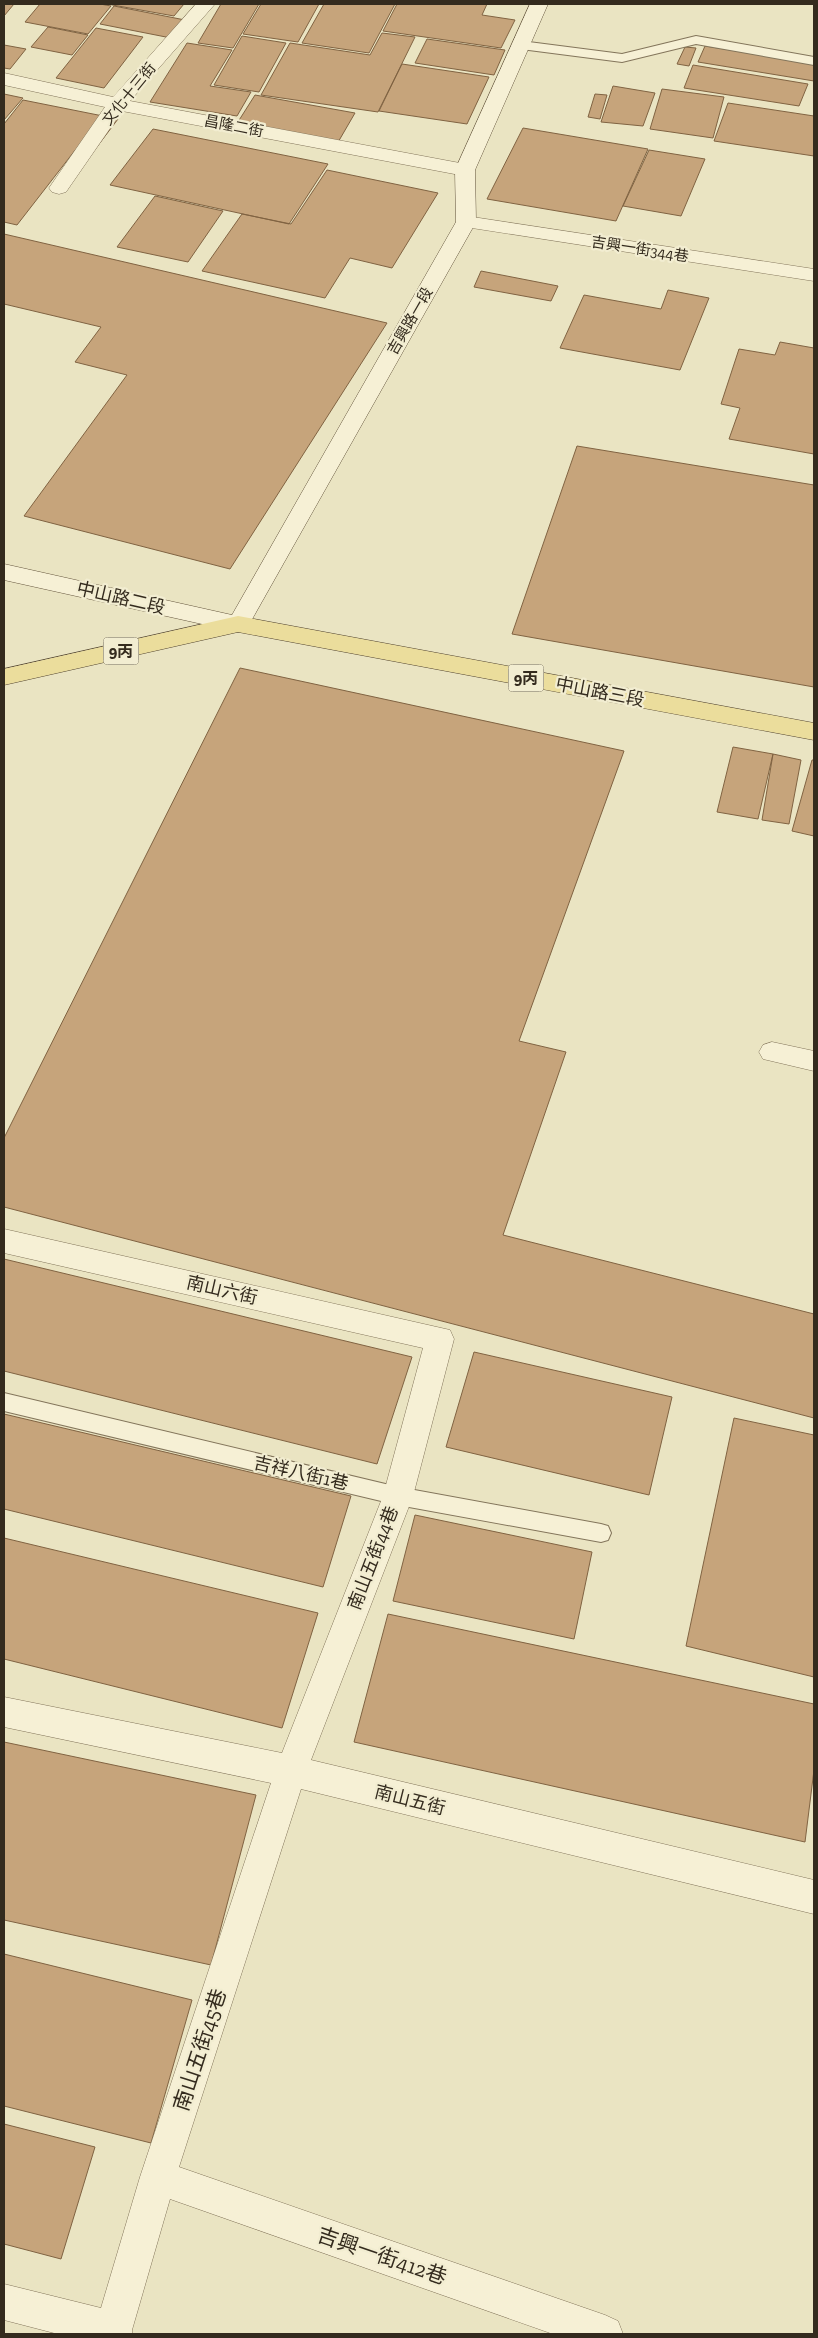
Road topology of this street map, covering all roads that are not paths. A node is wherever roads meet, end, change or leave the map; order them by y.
1 (206, 4) edge
2 (539, 4) edge
3 (521, 45) junction
4 (814, 61) edge
5 (4, 79) edge
6 (117, 104) junction
7 (465, 170) junction
8 (59, 188) dead end
9 (466, 222) junction
10 (814, 275) edge
11 (4, 572) edge
12 (238, 624) junction
13 (4, 677) edge
14 (814, 732) edge
15 (772, 1052) dead end
16 (814, 1061) edge
17 (4, 1241) edge
18 (440, 1339) joint
19 (4, 1402) edge
20 (398, 1496) junction
21 (601, 1533) dead end
22 (4, 1712) edge
23 (291, 1771) junction
24 (814, 1898) edge
25 (158, 2177) junction
26 (4, 2302) edge
27 (113, 2332) edge
28 (604, 2334) edge

1 - 6 street, 文化十三街
2 - 3 street
3 - 4 lane
3 - 7 street
5 - 6 street, 昌隆二街
6 - 7 street, 昌隆二街
6 - 8 street, 文化十三街
7 - 9 street
9 - 10 street, 吉興一街344巷
9 - 12 street, 吉興路一段
11 - 12 street, 中山路二段
12 - 13 main road, 9丙
12 - 14 main road, 中山路三段 / 9丙
15 - 16 street
17 - 18 street, 南山六街
18 - 20 street, 南山五街44巷
19 - 20 lane, 吉祥八街1巷
20 - 21 lane, 吉祥八街1巷
20 - 23 street, 南山五街44巷
22 - 23 street, 南山五街
23 - 24 street, 南山五街
23 - 25 street, 南山五街45巷
25 - 27 street, 南山五街45巷
25 - 28 street, 吉興一街412巷
26 - 27 street

